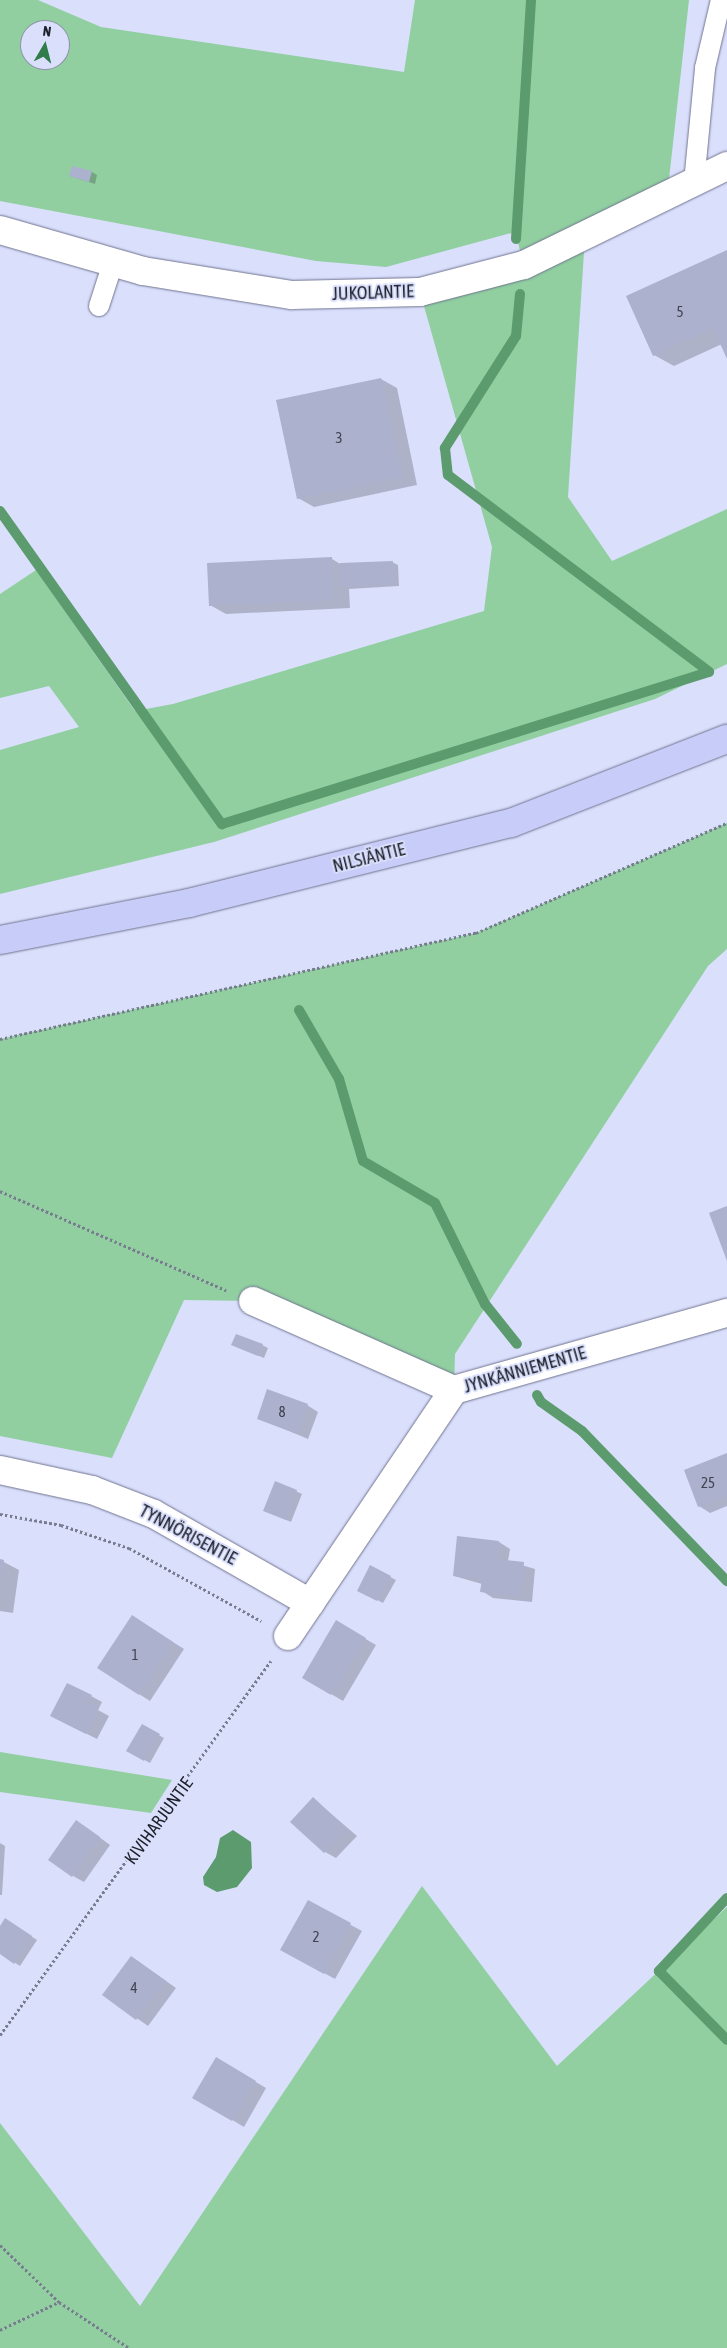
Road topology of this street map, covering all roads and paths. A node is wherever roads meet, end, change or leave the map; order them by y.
1 (721, 0) edge
2 (727, 166) edge
3 (694, 184) junction
4 (0, 230) edge
5 (113, 263) junction
6 (99, 306) dead end
7 (727, 738) edge
8 (727, 823) edge
9 (0, 940) edge
10 (0, 1039) edge
11 (0, 1191) edge
12 (253, 1301) joint
13 (727, 1313) edge
14 (454, 1390) junction
15 (0, 1470) edge
16 (0, 1514) edge
17 (310, 1603) junction
18 (288, 1636) junction
19 (0, 2035) edge
20 (0, 2245) edge
21 (59, 2302) junction
22 (0, 2330) edge
23 (129, 2348) edge

1 - 3 lane
2 - 3 street, JUKOLANTIE
3 - 5 street, JUKOLANTIE
4 - 5 street, JUKOLANTIE
5 - 6 lane
7 - 9 main road, NILSIÄNTIE
8 - 10 path
11 - 12 path
12 - 14 street
13 - 14 street, JYNKÄNNIEMENTIE
14 - 17 street, JYNKÄNNIEMENTIE
15 - 17 street, TYNNÖRISENTIE
16 - 18 path
17 - 18 street
18 - 19 path, KIVIHARJUNTIE
20 - 21 path
21 - 22 path
21 - 23 path

